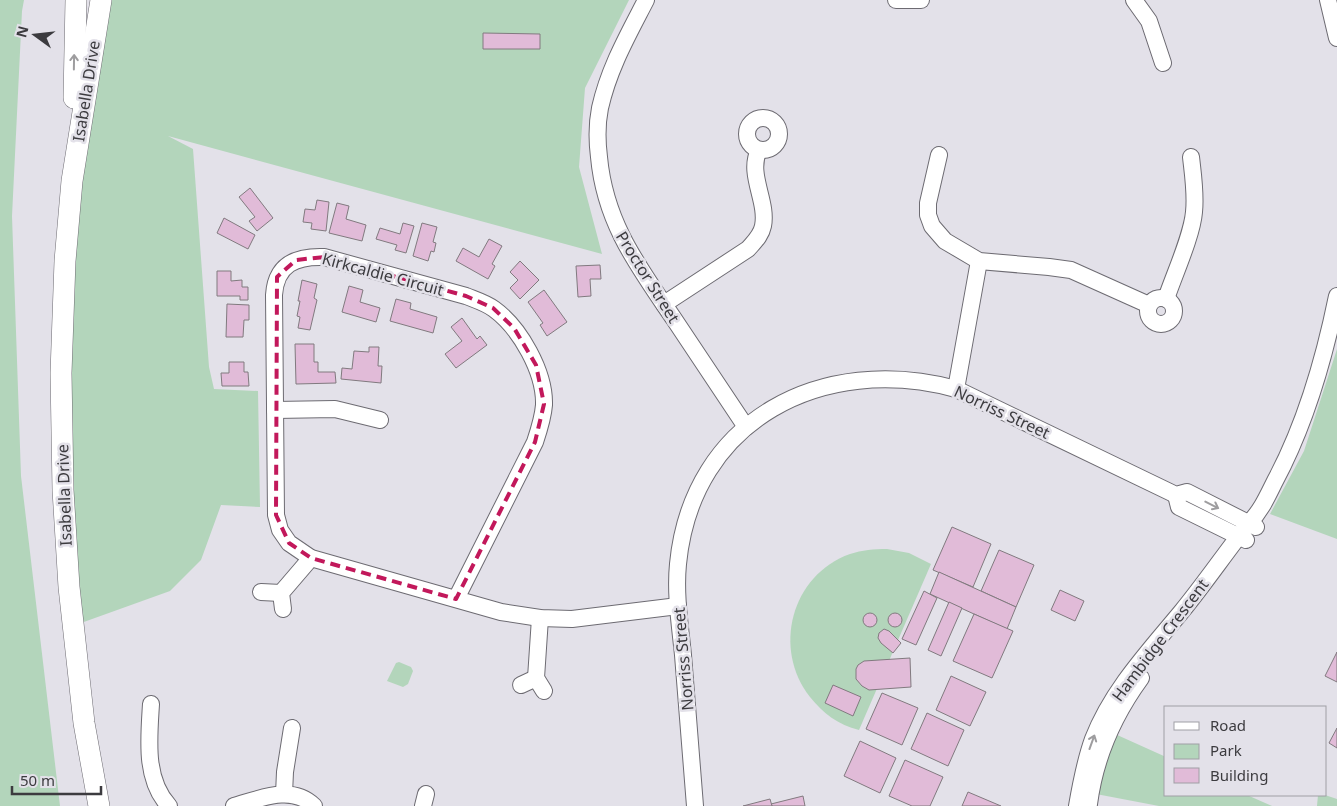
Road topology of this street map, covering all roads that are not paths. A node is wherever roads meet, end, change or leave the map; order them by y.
1 (76, 0) edge
2 (102, 0) edge
3 (646, 0) edge
4 (896, 0) edge
5 (921, 0) edge
6 (1134, 0) edge
7 (1328, 0) edge
8 (1337, 38) edge
9 (1163, 63) dead end
10 (759, 150) dead end
11 (939, 155) dead end
12 (1191, 157) dead end
13 (72, 181) junction
14 (979, 261) junction
15 (1337, 296) edge
16 (1166, 298) junction
17 (664, 304) junction
18 (1150, 305) junction
19 (956, 389) junction
20 (275, 410) junction
21 (380, 420) dead end
22 (746, 427) junction
23 (1176, 495) junction
24 (1254, 521) junction
25 (1242, 538) junction
26 (311, 558) junction
27 (261, 592) dead end
28 (281, 592) junction
29 (456, 599) junction
30 (678, 606) junction
31 (283, 609) dead end
32 (540, 618) junction
33 (534, 684) dead end
34 (151, 704) dead end
35 (292, 728) dead end
36 (284, 794) junction
37 (99, 806) edge
38 (169, 806) edge
39 (234, 806) edge
40 (314, 806) edge
41 (696, 806) edge
42 (1078, 806) edge
43 (1088, 806) edge

13 -> 1 main road, Isabella Drive
2 - 13 main road, Isabella Drive
3 - 17 street, Proctor Street
4 - 5 street
6 - 9 street
7 - 8 street
10 - 17 street
11 - 14 street
12 - 16 street
13 - 37 main road, Isabella Drive
14 - 18 street
14 - 19 street
15 - 24 street, Hambidge Crescent
16 - 18 street
16 - 18 street
17 - 22 street, Proctor Street
19 - 22 street, Norriss Street
19 - 23 street, Norriss Street
20 - 21 street
20 - 26 street, Kirkcaldie Circuit
20 - 29 street, Kirkcaldie Circuit
22 - 30 street, Norriss Street
23 -> 24 street, Norriss Street
23 - 25 street, Norriss Street
24 - 25 street, Hambidge Crescent
42 -> 25 street, Hambidge Crescent
25 - 43 street, Hambidge Crescent
26 - 28 street
26 - 29 street, Kirkcaldie Circuit
27 - 28 street
28 - 31 street
29 - 32 street, Kirkcaldie Circuit
30 - 32 street, Kirkcaldie Circuit
30 - 41 street, Norriss Street
32 - 33 street
34 - 38 street
35 - 36 street
36 - 39 street
36 - 40 street

